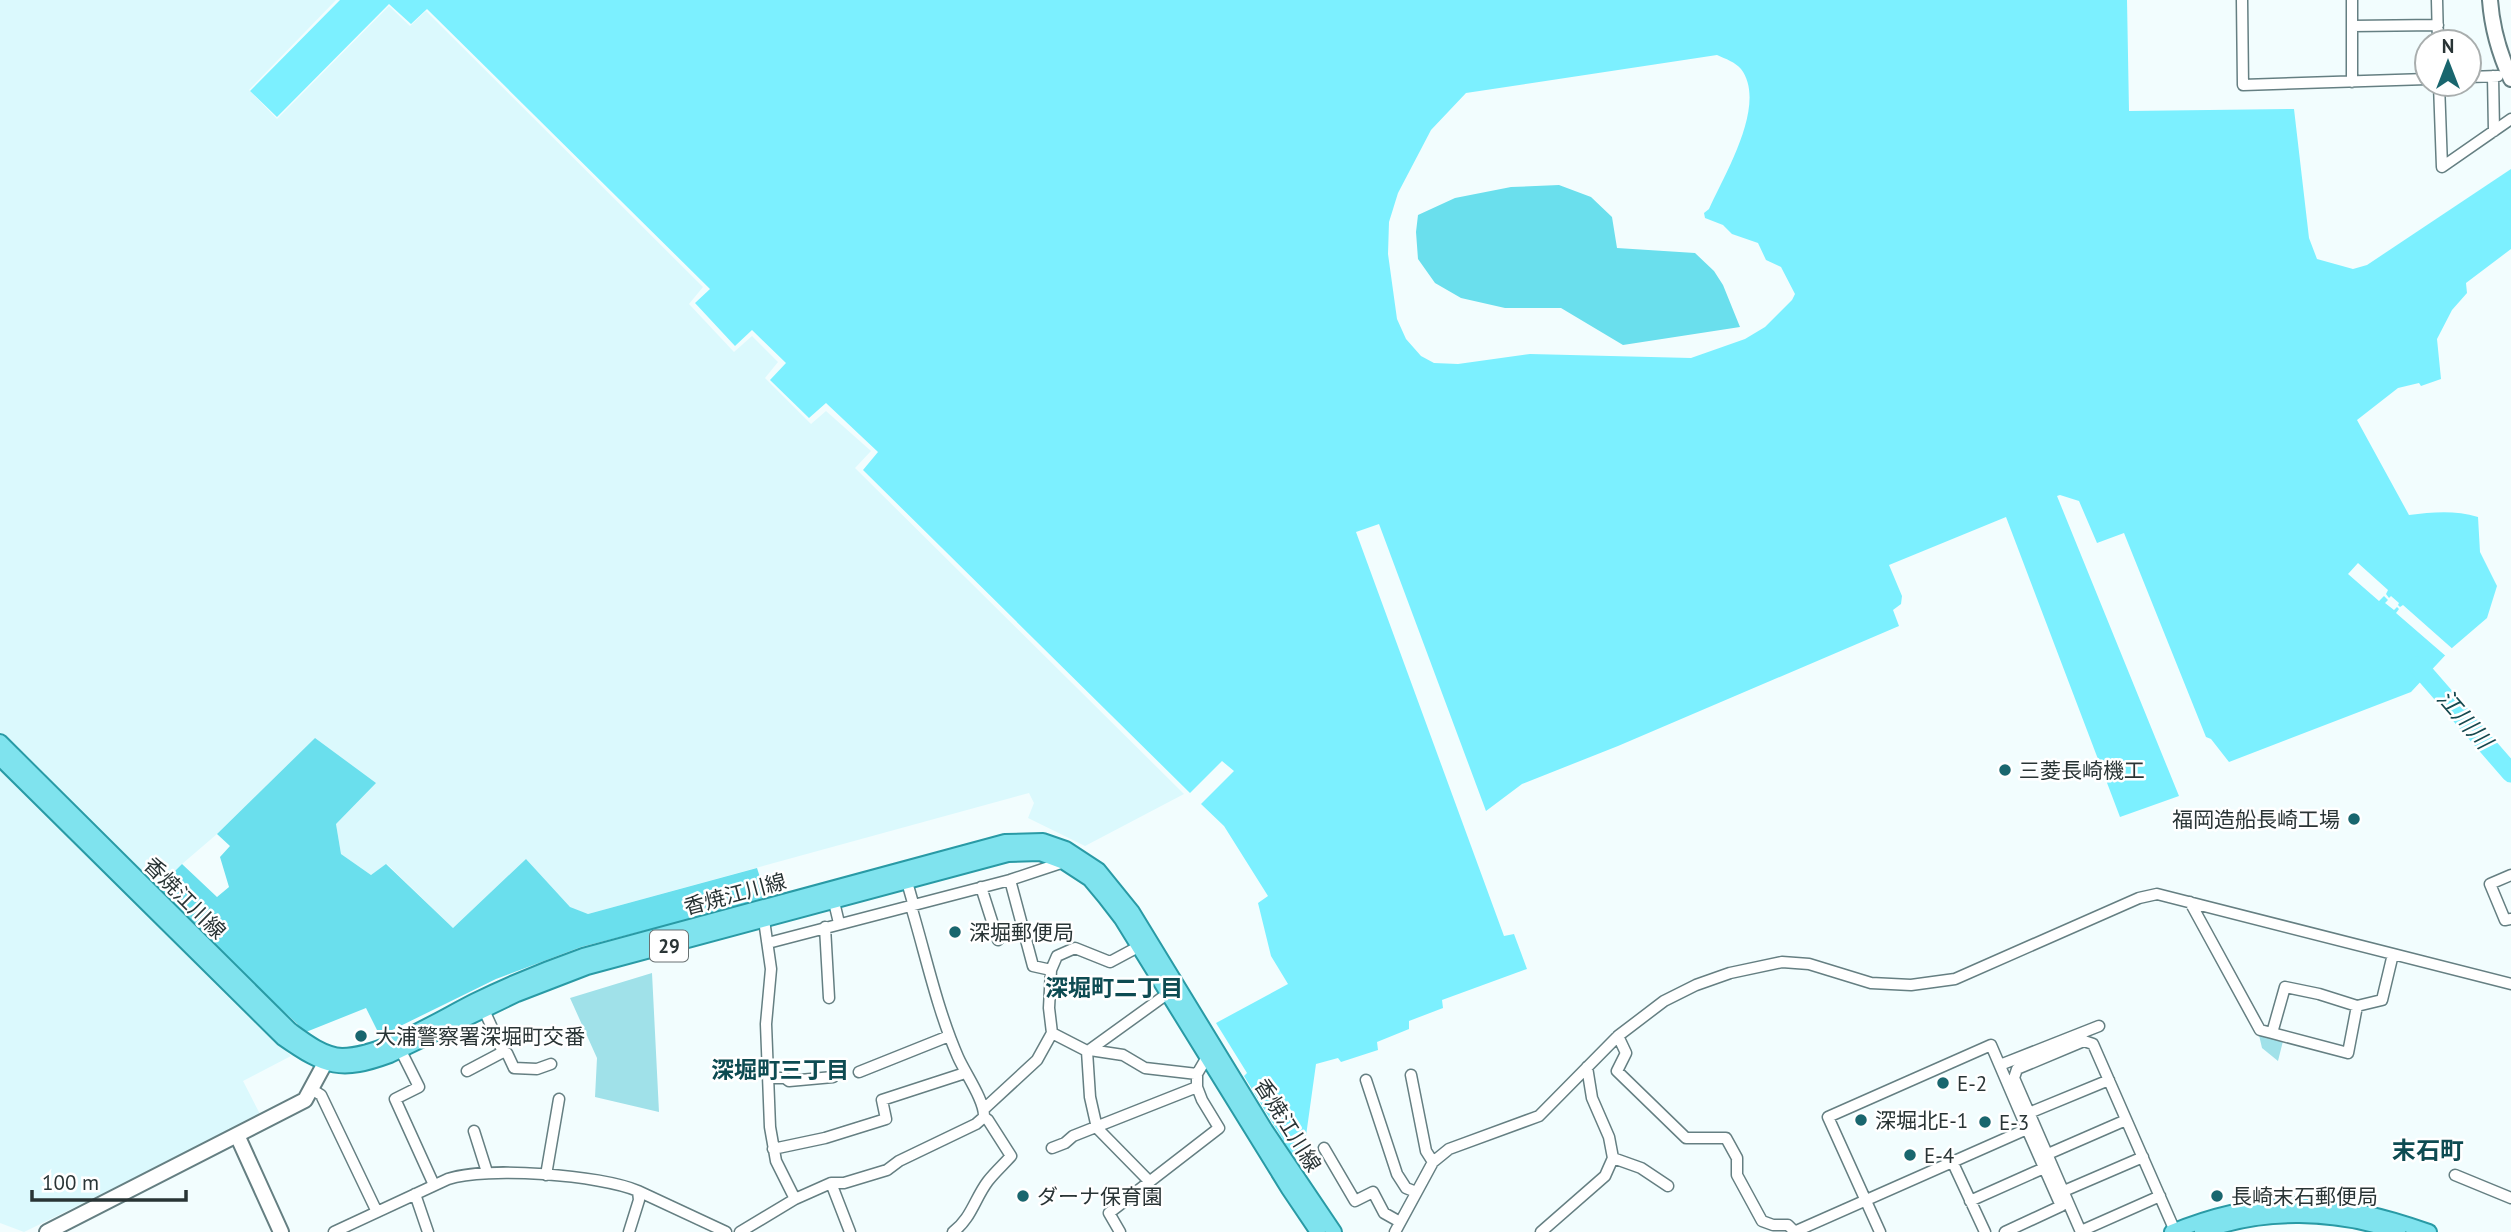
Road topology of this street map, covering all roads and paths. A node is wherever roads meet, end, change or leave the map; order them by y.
1 (2242, 0) edge
2 (2352, 0) edge
3 (2437, 0) edge
4 (2490, 0) edge
5 (2438, 25) joint
6 (2352, 26) junction
7 (2493, 76) junction
8 (2483, 77) edge
9 (2510, 78) edge
10 (2413, 80) edge
11 (2352, 82) junction
12 (2440, 98) edge
13 (2511, 119) edge
14 (2494, 131) junction
15 (0, 742) edge
16 (0, 758) edge
17 (1024, 846) junction
18 (1064, 863) junction
19 (1082, 865) junction
20 (2511, 874) edge
21 (1010, 880) junction
22 (907, 885) junction
23 (981, 887) junction
24 (834, 902) junction
25 (2190, 902) junction
26 (914, 904) junction
27 (2511, 919) edge
28 (764, 920) junction
29 (839, 923) junction
30 (825, 927) junction
31 (998, 940) dead end
32 (768, 943) junction
33 (1139, 947) junction
34 (2393, 954) junction
35 (1051, 970) junction
36 (2511, 983) edge
37 (1167, 994) junction
38 (829, 998) dead end
39 (2357, 1006) junction
40 (485, 1013) junction
41 (2099, 1026) dead end
42 (1052, 1033) junction
43 (2272, 1033) junction
44 (949, 1036) junction
45 (1618, 1036) junction
46 (1088, 1050) junction
47 (401, 1051) junction
48 (503, 1052) junction
49 (1207, 1057) junction
50 (325, 1063) junction
51 (551, 1063) dead end
52 (2000, 1065) junction
53 (1587, 1067) junction
54 (467, 1071) dead end
55 (859, 1072) dead end
56 (965, 1073) junction
57 (1196, 1073) junction
58 (1411, 1075) dead end
59 (833, 1077) dead end
60 (768, 1078) junction
61 (1366, 1080) dead end
62 (2109, 1080) junction
63 (1197, 1087) junction
64 (316, 1092) junction
65 (559, 1099) dead end
66 (984, 1112) junction
67 (2029, 1113) junction
68 (2126, 1120) junction
69 (1097, 1128) junction
70 (2027, 1129) junction
71 (474, 1131) dead end
72 (1259, 1131) junction
73 (241, 1143) junction
74 (1324, 1148) dead end
75 (773, 1149) junction
76 (1052, 1149) dead end
77 (2048, 1154) junction
78 (2143, 1157) junction
79 (1613, 1158) junction
80 (1952, 1161) junction
81 (1433, 1162) junction
82 (2045, 1168) junction
83 (487, 1172) junction
84 (546, 1175) junction
85 (2455, 1175) dead end
86 (1150, 1182) junction
87 (831, 1183) junction
88 (433, 1185) junction
89 (1294, 1186) junction
90 (1668, 1186) dead end
91 (638, 1191) junction
92 (2064, 1191) junction
93 (1416, 1192) junction
94 (415, 1194) junction
95 (2160, 1196) junction
96 (1866, 1198) junction
97 (2511, 1198) edge
98 (795, 1199) junction
99 (1970, 1201) junction
100 (377, 1212) junction
101 (1398, 1227) edge
102 (2174, 1231) edge
103 (2209, 1231) edge
104 (47, 1232) edge
105 (281, 1232) edge
106 (334, 1232) edge
107 (428, 1232) edge
108 (629, 1232) edge
109 (726, 1232) edge
110 (740, 1232) edge
111 (850, 1232) edge
112 (954, 1232) edge
113 (1119, 1232) edge
114 (1318, 1232) edge
115 (1334, 1232) edge
116 (1541, 1232) edge
117 (1794, 1232) edge
118 (1880, 1232) edge
119 (1984, 1232) edge
120 (2005, 1232) edge
121 (2081, 1232) edge
122 (2398, 1232) edge
123 (2429, 1232) edge

1 - 11 street
2 - 6 street
3 - 5 street
4 - 9 street
5 - 6 street
6 - 11 street
7 - 8 street
7 - 9 street
7 - 14 street
10 - 11 street
12 - 14 street
13 - 14 street
15 - 17 main road, 香焼江川線 / 29
16 - 50 main road, 香焼江川線 / 29
17 - 18 main road, 香焼江川線 / 29
17 - 19 main road, 香焼江川線 / 29
17 - 22 main road, 香焼江川線 / 29
18 - 19 main road, 香焼江川線 / 29
18 - 21 street
19 - 33 main road, 香焼江川線 / 29
19 - 72 main road, 香焼江川線 / 29
20 - 27 street
21 - 23 street
21 - 35 street
22 - 24 main road, 香焼江川線 / 29
22 - 26 street
23 - 26 street
23 - 31 street
24 - 28 main road, 香焼江川線 / 29
24 - 29 street
25 - 34 street
25 - 43 street
25 - 45 street
26 - 29 street
26 - 44 street
28 - 32 street
28 - 40 main road, 香焼江川線 / 29
29 - 30 street
30 - 32 street
30 - 38 street
32 - 60 street
33 - 35 street
33 - 37 main road, 香焼江川線 / 29
34 - 36 street
34 - 39 street
35 - 42 street
37 - 46 street
37 - 49 main road, 香焼江川線 / 29
39 - 43 street
39 - 43 street
40 - 47 main road, 香焼江川線 / 29
40 - 48 street
41 - 52 street
42 - 46 street
42 - 66 street
44 - 55 street
44 - 56 street
45 - 53 street
45 - 117 street
46 - 57 street
46 - 69 street
47 - 50 main road, 香焼江川線 / 29
47 - 88 street
48 - 51 street
48 - 54 street
49 - 57 street
49 - 72 main road, 香焼江川線 / 29
50 - 64 street
52 - 70 street
52 - 96 street
53 - 79 street
53 - 81 street
56 - 66 street
56 - 75 street
57 - 63 street
58 - 81 street
59 - 60 street
60 - 75 street
61 - 93 street
62 - 67 street
62 - 67 street
62 - 68 street
63 - 69 street
63 - 86 street
64 - 73 street
64 - 100 street
65 - 84 street
66 - 87 street
66 - 112 street
67 - 77 street
68 - 77 street
68 - 78 street
69 - 76 street
69 - 86 street
70 - 80 street
70 - 82 street
71 - 83 street
72 - 89 main road, 香焼江川線 / 29
73 - 104 street
73 - 105 street
74 - 101 street
75 - 98 street
77 - 92 street
78 - 92 street
78 - 95 street
79 - 90 street
79 - 116 street
80 - 96 street
80 - 99 street
81 - 93 street
82 - 99 street
82 - 120 street
83 - 84 street
83 - 88 street
84 - 91 street
85 - 97 street
86 - 113 street
87 - 98 street
87 - 111 street
88 - 94 street
89 - 114 main road, 香焼江川線 / 29
89 - 115 main road, 香焼江川線 / 29
91 - 108 street
91 - 109 street
92 - 121 street
93 - 101 street
94 - 100 street
94 - 107 street
95 - 102 street
95 - 121 street
96 - 117 street
96 - 118 street
98 - 110 street
99 - 119 street
100 - 106 street
102 - 123 main road
103 - 122 main road

